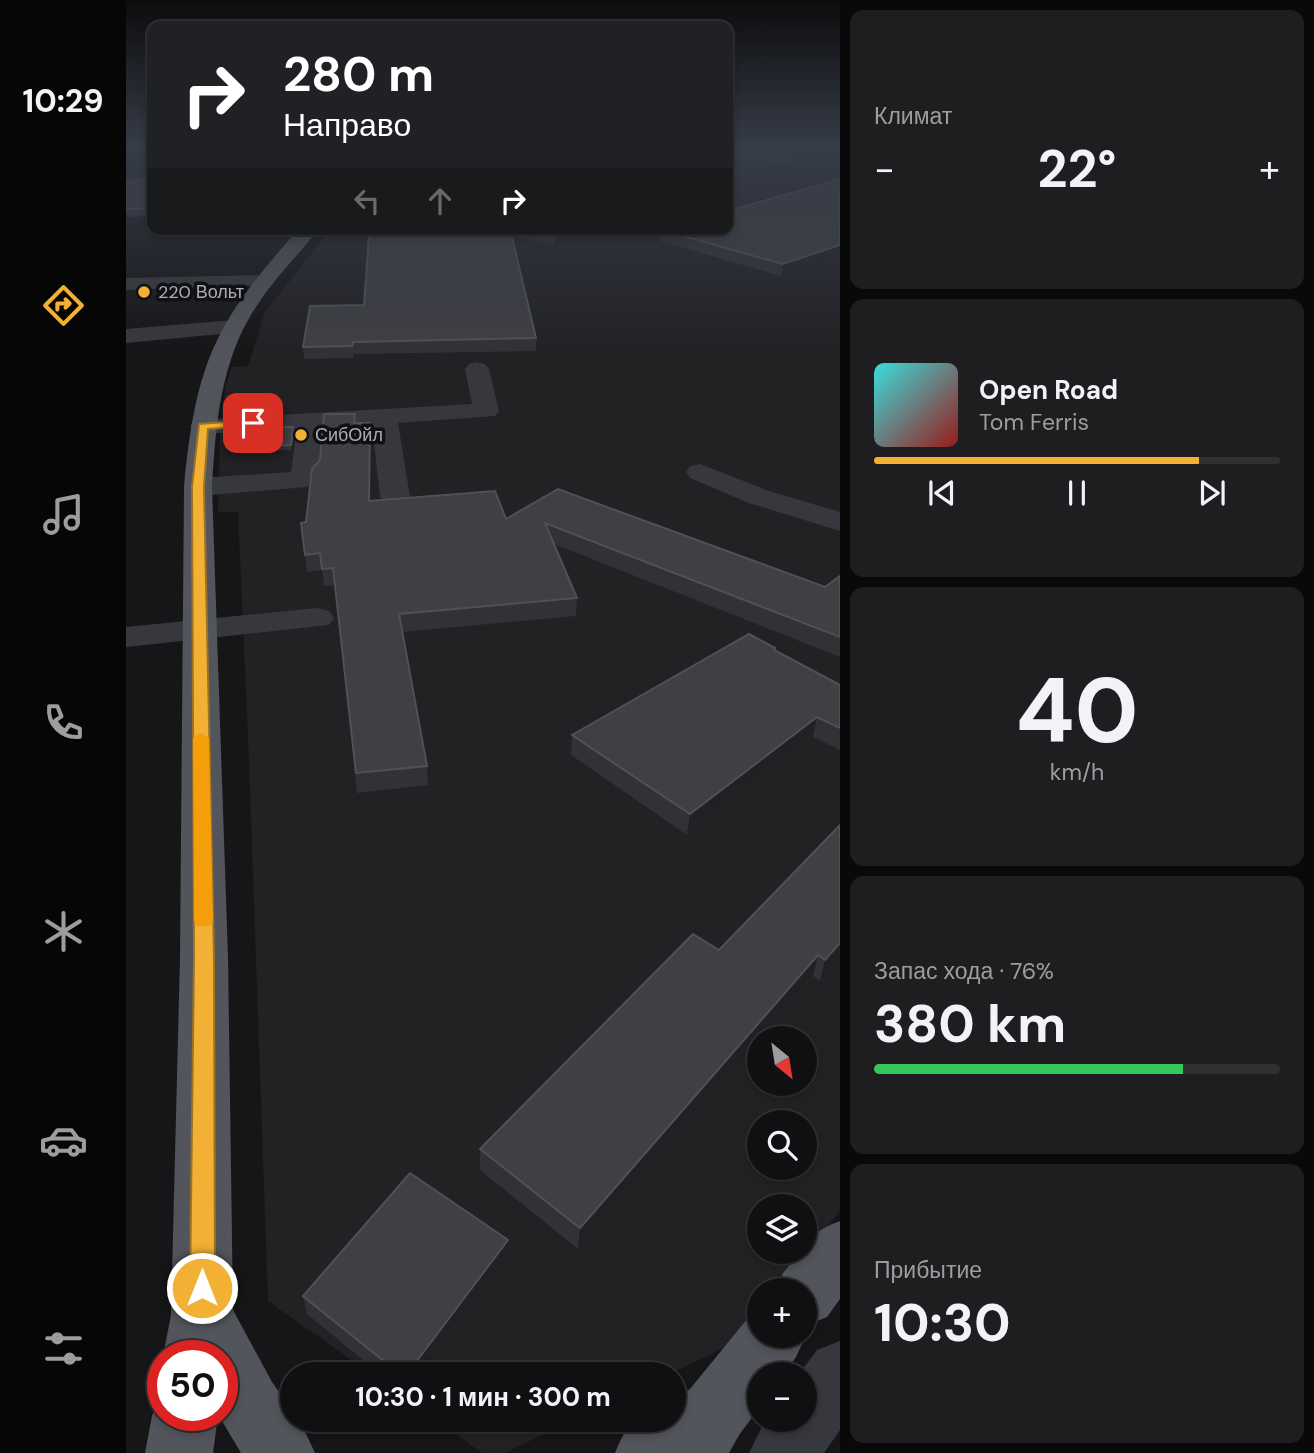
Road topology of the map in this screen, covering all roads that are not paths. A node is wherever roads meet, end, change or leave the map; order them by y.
1 (304, 235) edge
2 (265, 281) junction
3 (126, 284) edge
4 (233, 327) junction
5 (126, 336) edge
6 (477, 369) dead end
7 (384, 417) junction
8 (311, 420) junction
9 (203, 426) junction
10 (275, 441) junction
11 (700, 472) dead end
12 (260, 483) junction
13 (198, 487) junction
14 (396, 497) edge
15 (840, 522) edge
16 (317, 618) dead end
17 (200, 629) junction
18 (126, 636) edge
19 (840, 1250) edge
20 (817, 1280) edge
21 (199, 1336) edge
22 (765, 1348) edge
23 (840, 1373) edge
24 (183, 1431) edge
25 (704, 1432) edge
26 (179, 1453) edge
27 (281, 1453) edge
28 (649, 1453) edge
29 (783, 1453) edge

1 - 2 main road
2 - 3 street
2 - 4 main road
4 - 5 street
4 - 9 main road
6 - 7 street
7 - 8 street
7 - 14 street
8 - 10 street
8 - 12 street
9 - 10 street
9 - 13 main road
10 - 12 street
11 - 15 street
12 - 13 street
13 - 17 main road
16 - 17 street
17 - 18 street
17 - 21 main road
19 - 20 main road
21 - 27 main road
22 - 25 main road
23 - 29 street
24 - 26 main road
25 - 28 main road

